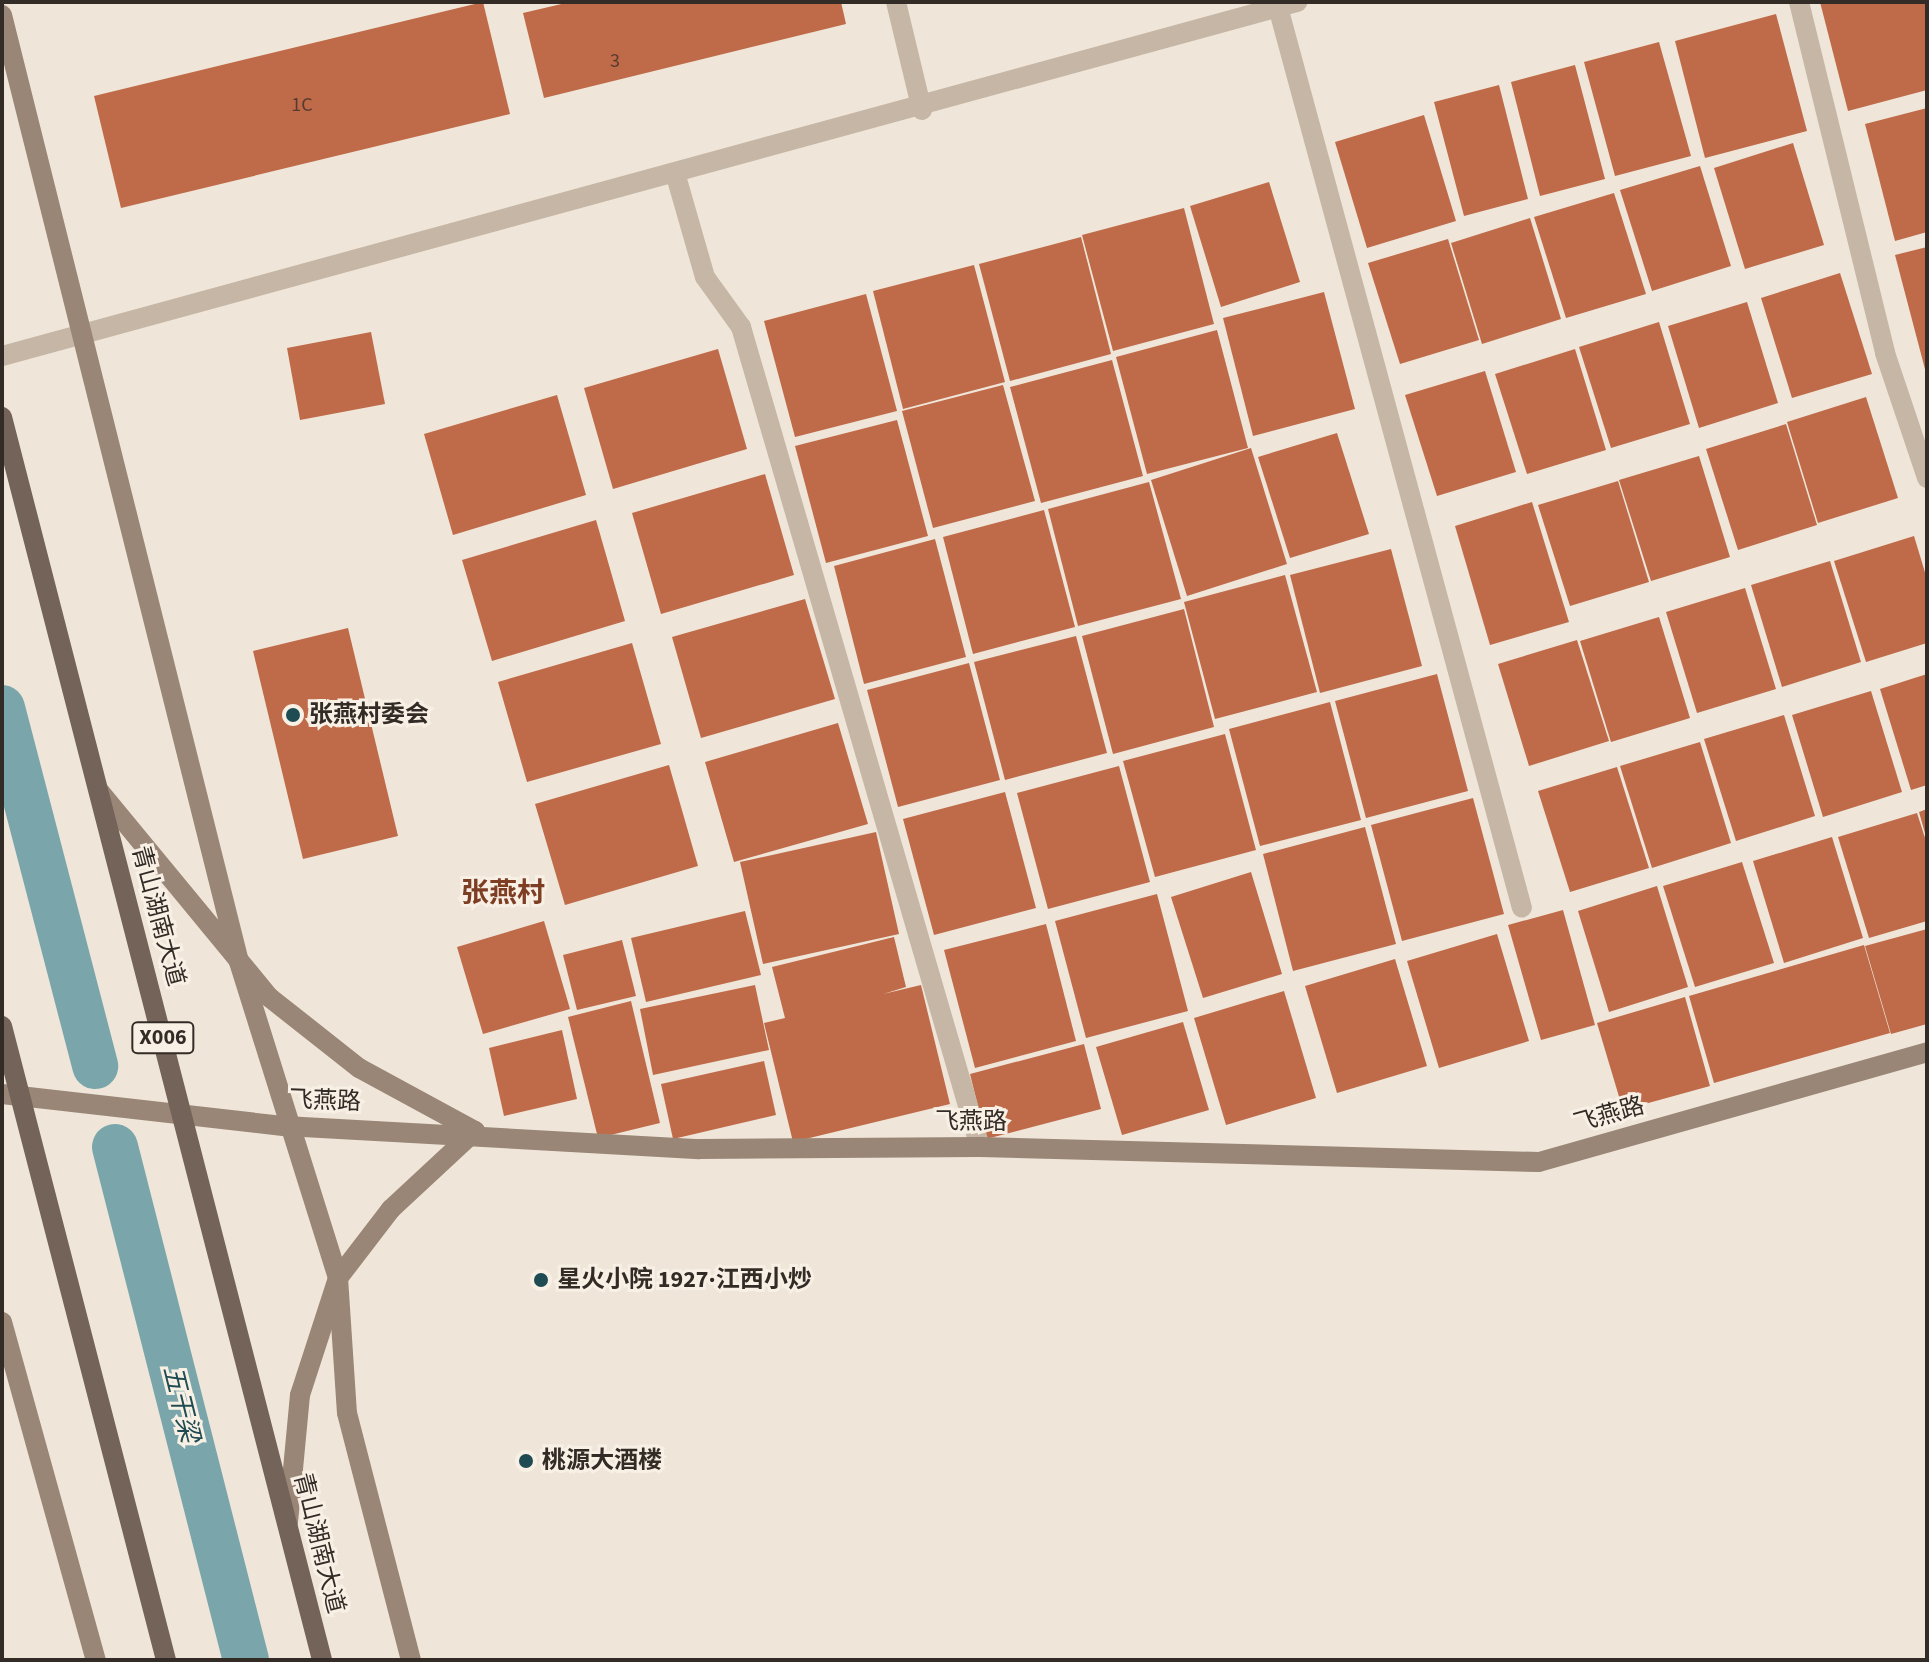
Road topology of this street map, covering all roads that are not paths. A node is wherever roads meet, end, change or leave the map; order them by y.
1 (896, 2) edge
2 (1799, 2) edge
3 (1287, 5) edge
4 (2, 15) edge
5 (922, 110) junction
6 (676, 176) junction
7 (85, 334) junction
8 (2, 356) edge
9 (2, 417) edge
10 (1927, 478) edge
11 (100, 792) junction
12 (1522, 908) dead end
13 (239, 962) junction
14 (2, 1026) edge
15 (1927, 1052) edge
16 (10, 1096) edge
17 (183, 1115) junction
18 (285, 1126) junction
19 (475, 1131) junction
20 (980, 1147) junction
21 (338, 1278) junction
22 (2, 1322) edge
23 (288, 1526) junction
24 (96, 1660) edge
25 (166, 1660) edge
26 (322, 1660) edge
27 (411, 1660) edge

1 - 5 street
2 - 10 street
3 - 5 street
3 - 12 street
4 - 7 main road
5 - 6 street
6 - 7 street
6 - 20 street
7 - 8 street
7 - 13 main road
9 - 11 main road, 青山湖南大道 / X006
11 - 13 main road
11 - 17 main road, 青山湖南大道 / X006
13 - 18 main road
13 - 19 main road
14 - 16 main road
15 - 20 main road, 飞燕路
16 - 17 main road, 飞燕路
16 - 25 main road
17 - 18 main road, 飞燕路
17 - 23 main road, 青山湖南大道 / X006
18 - 19 main road, 飞燕路
18 - 21 main road
19 - 20 main road, 飞燕路
19 - 21 main road
21 - 23 main road
21 - 27 main road
22 - 24 main road
23 - 26 main road, 青山湖南大道 / X006

